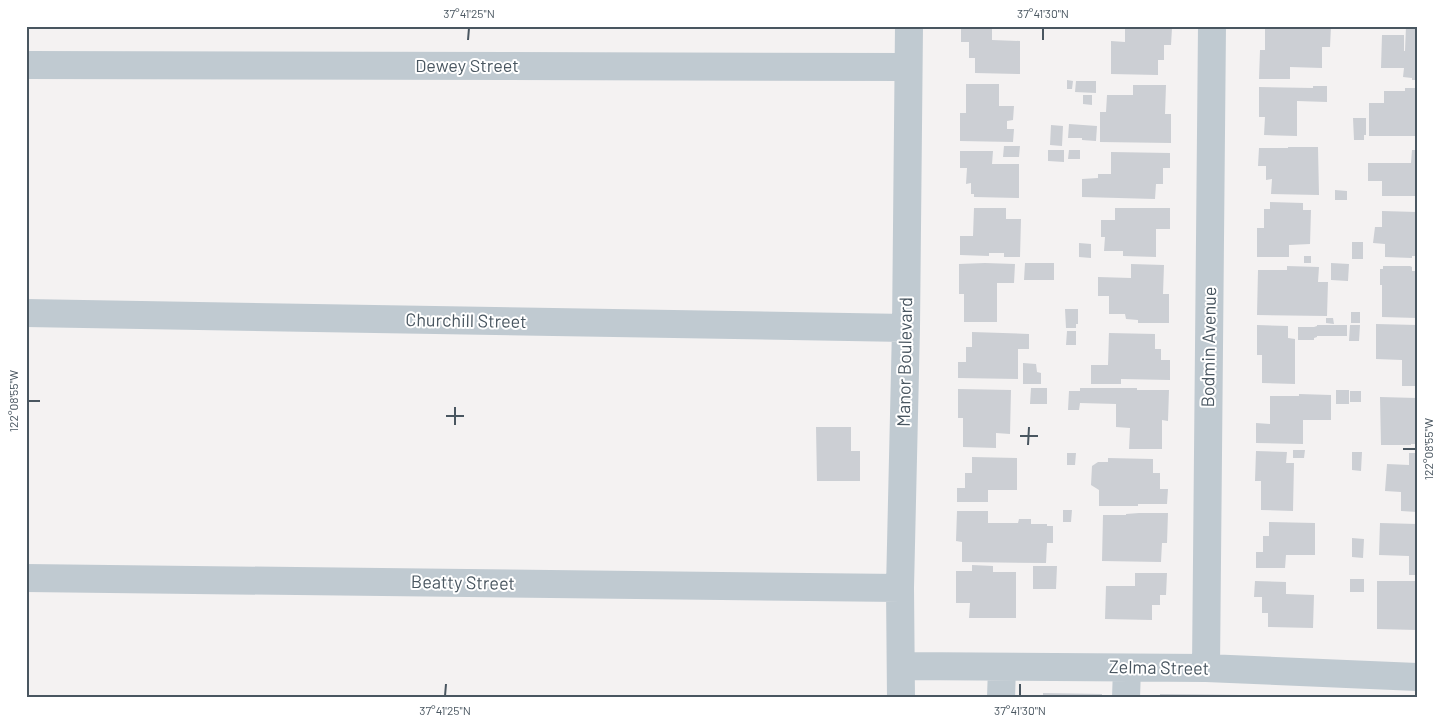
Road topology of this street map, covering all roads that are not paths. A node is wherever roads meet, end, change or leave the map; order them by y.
1 (909, 26) edge
2 (1212, 26) edge
3 (26, 65) edge
4 (908, 66) junction
5 (26, 313) edge
6 (906, 328) junction
7 (26, 578) edge
8 (900, 588) junction
9 (902, 666) junction
10 (1002, 667) junction
11 (1127, 668) junction
12 (1206, 668) junction
13 (1417, 677) edge
14 (902, 698) edge
15 (1001, 698) edge
16 (1126, 698) edge

1 - 4 street, Manor Boulevard
2 - 12 street, Bodmin Avenue
3 - 4 street, Dewey Street
4 - 6 street, Manor Boulevard
5 - 6 street, Churchill Street
6 - 8 street, Manor Boulevard
7 - 8 street, Beatty Street
8 - 9 street, Manor Boulevard
9 - 10 street, Zelma Street
9 - 14 street, Manor Boulevard
10 - 11 street, Zelma Street
10 - 15 street
11 - 12 street, Zelma Street
11 - 16 street
12 - 13 street, Zelma Street

